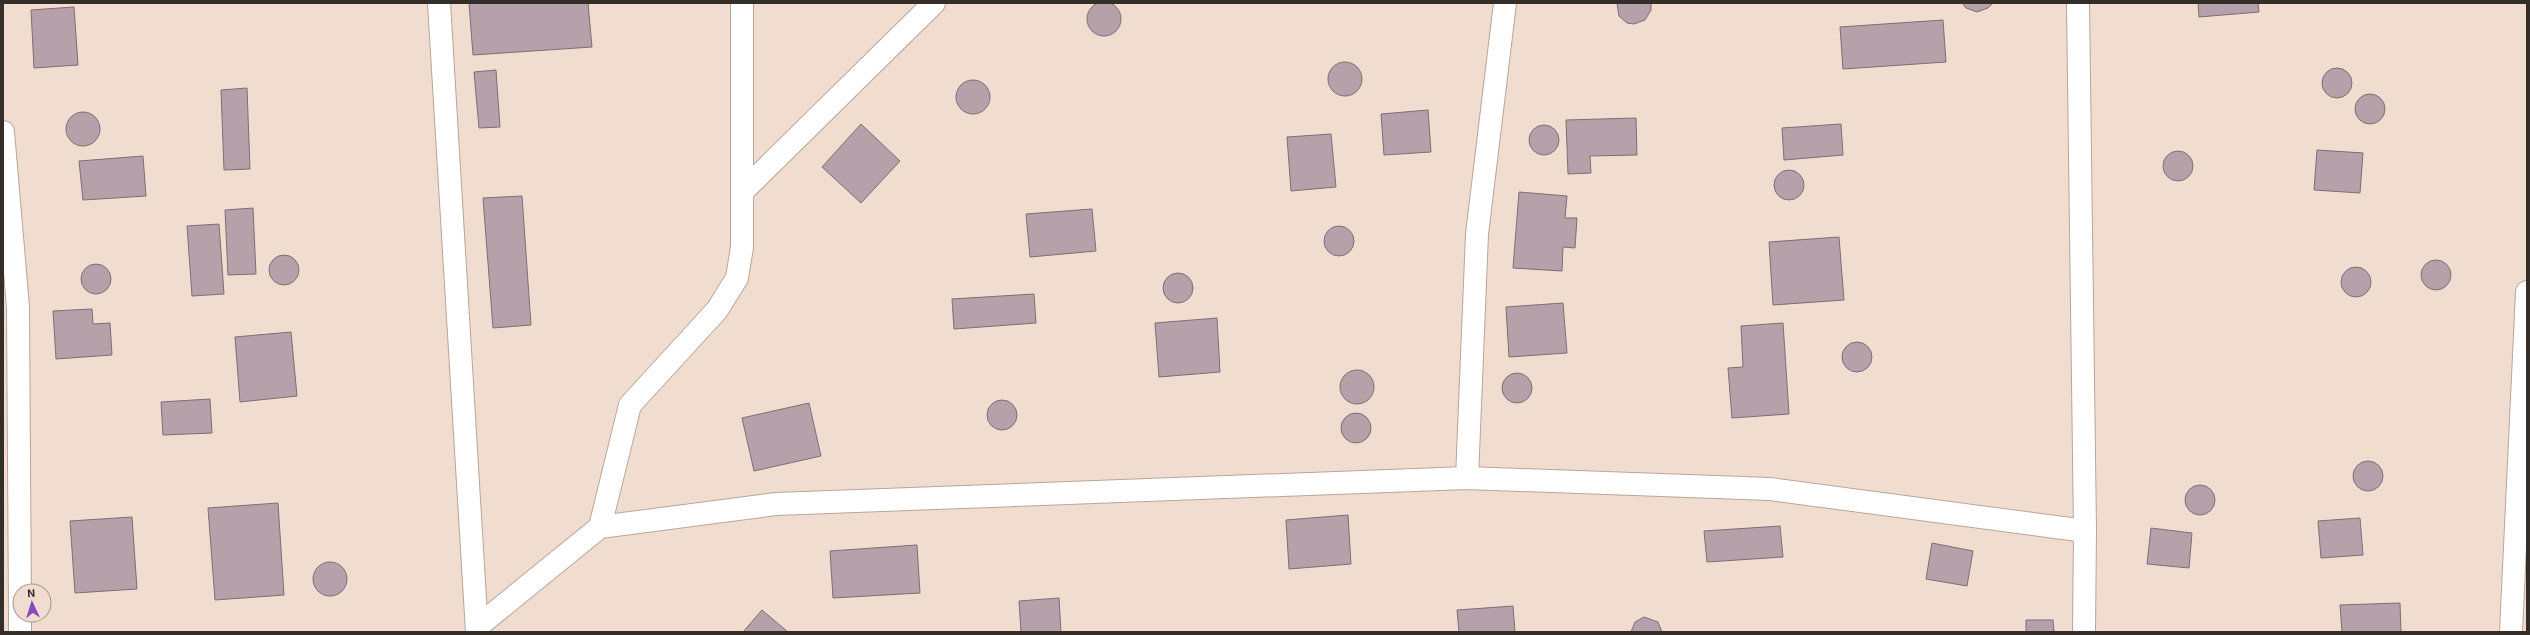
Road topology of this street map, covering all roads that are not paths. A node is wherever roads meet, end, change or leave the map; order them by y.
1 (439, 3) edge
2 (742, 3) edge
3 (934, 3) edge
4 (1505, 3) edge
5 (2078, 3) edge
6 (3, 132) edge
7 (742, 191) junction
8 (2527, 292) edge
9 (1467, 478) junction
10 (600, 527) junction
11 (2085, 531) junction
12 (20, 583) edge
13 (477, 630) edge
14 (2084, 632) edge
15 (2511, 632) edge

1 - 13 street
2 - 7 street
3 - 7 street
4 - 9 street
5 - 11 street
6 - 12 street
7 - 10 street
8 - 15 street
9 - 10 street
9 - 11 street
10 - 13 street
11 - 14 street

